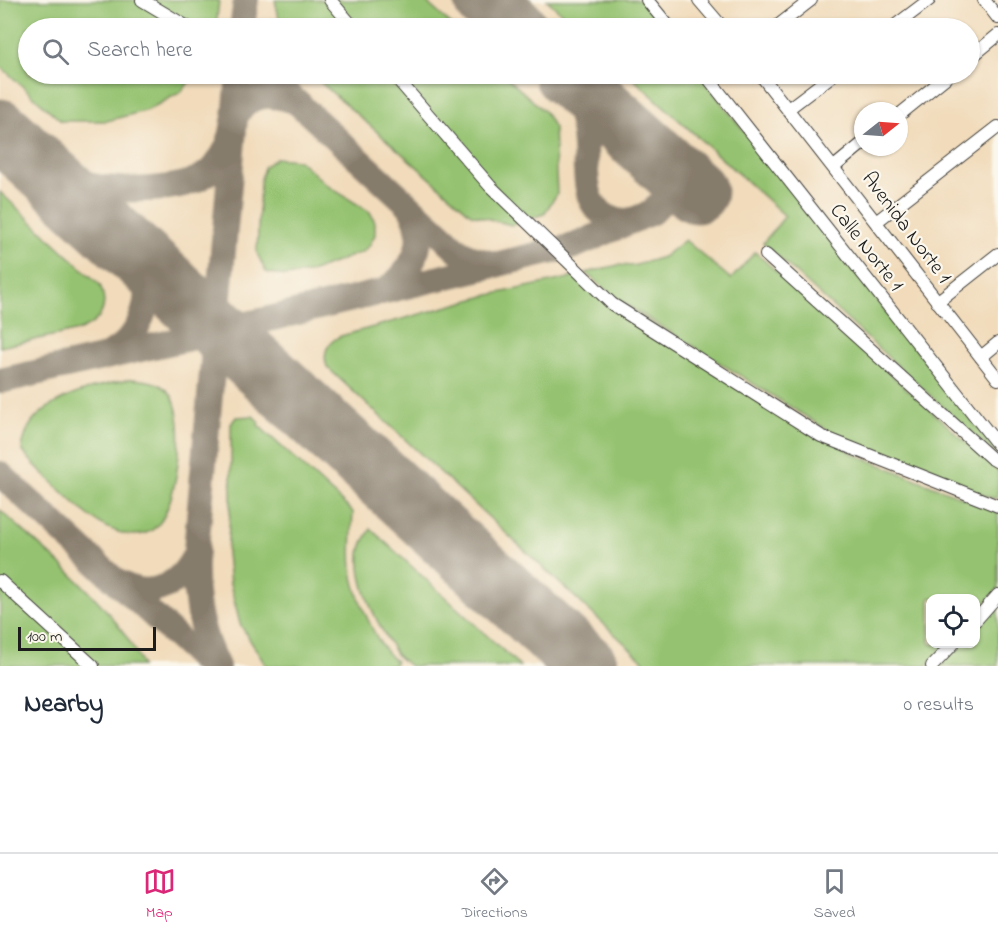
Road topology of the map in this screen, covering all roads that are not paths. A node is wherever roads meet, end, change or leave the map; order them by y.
1 (142, 0) edge
2 (330, 0) edge
3 (647, 0) edge
4 (699, 0) edge
5 (811, 0) edge
6 (928, 0) edge
7 (984, 0) edge
8 (172, 18) edge
9 (345, 18) edge
10 (662, 18) edge
11 (714, 18) edge
12 (788, 18) edge
13 (905, 18) edge
14 (998, 18) edge
15 (998, 35) edge
16 (980, 49) edge
17 (402, 84) edge
18 (713, 84) edge
19 (768, 84) edge
20 (821, 84) edge
21 (938, 84) edge
22 (908, 108) edge
23 (788, 109) junction
24 (998, 127) edge
25 (854, 150) edge
26 (834, 167) junction
27 (876, 222) junction
28 (998, 254) edge
29 (766, 255) dead end
30 (937, 302) junction
31 (998, 344) edge
32 (981, 357) junction
33 (998, 379) edge
34 (998, 446) edge
35 (998, 462) edge
36 (998, 506) edge
37 (0, 581) edge
38 (998, 596) edge
39 (980, 615) edge
40 (949, 648) edge
41 (93, 666) edge
42 (932, 666) edge

1 - 8 street
2 - 9 street
3 - 10 street
4 - 11 street
5 - 12 street
6 - 13 street
7 - 14 street
15 - 16 street
17 - 36 street
18 - 34 street, Calle Norte 1
19 - 23 street, Avenida Norte 1
20 - 23 street
21 - 22 street
23 - 26 street, Avenida Norte 1
24 - 27 street
25 - 26 street
26 - 27 street, Avenida Norte 1
27 - 30 street, Avenida Norte 1
28 - 30 street
29 - 35 street
30 - 32 street, Avenida Norte 1
31 - 32 street
32 - 33 street, Avenida Norte 1
37 - 41 street
38 - 39 street
40 - 42 street

